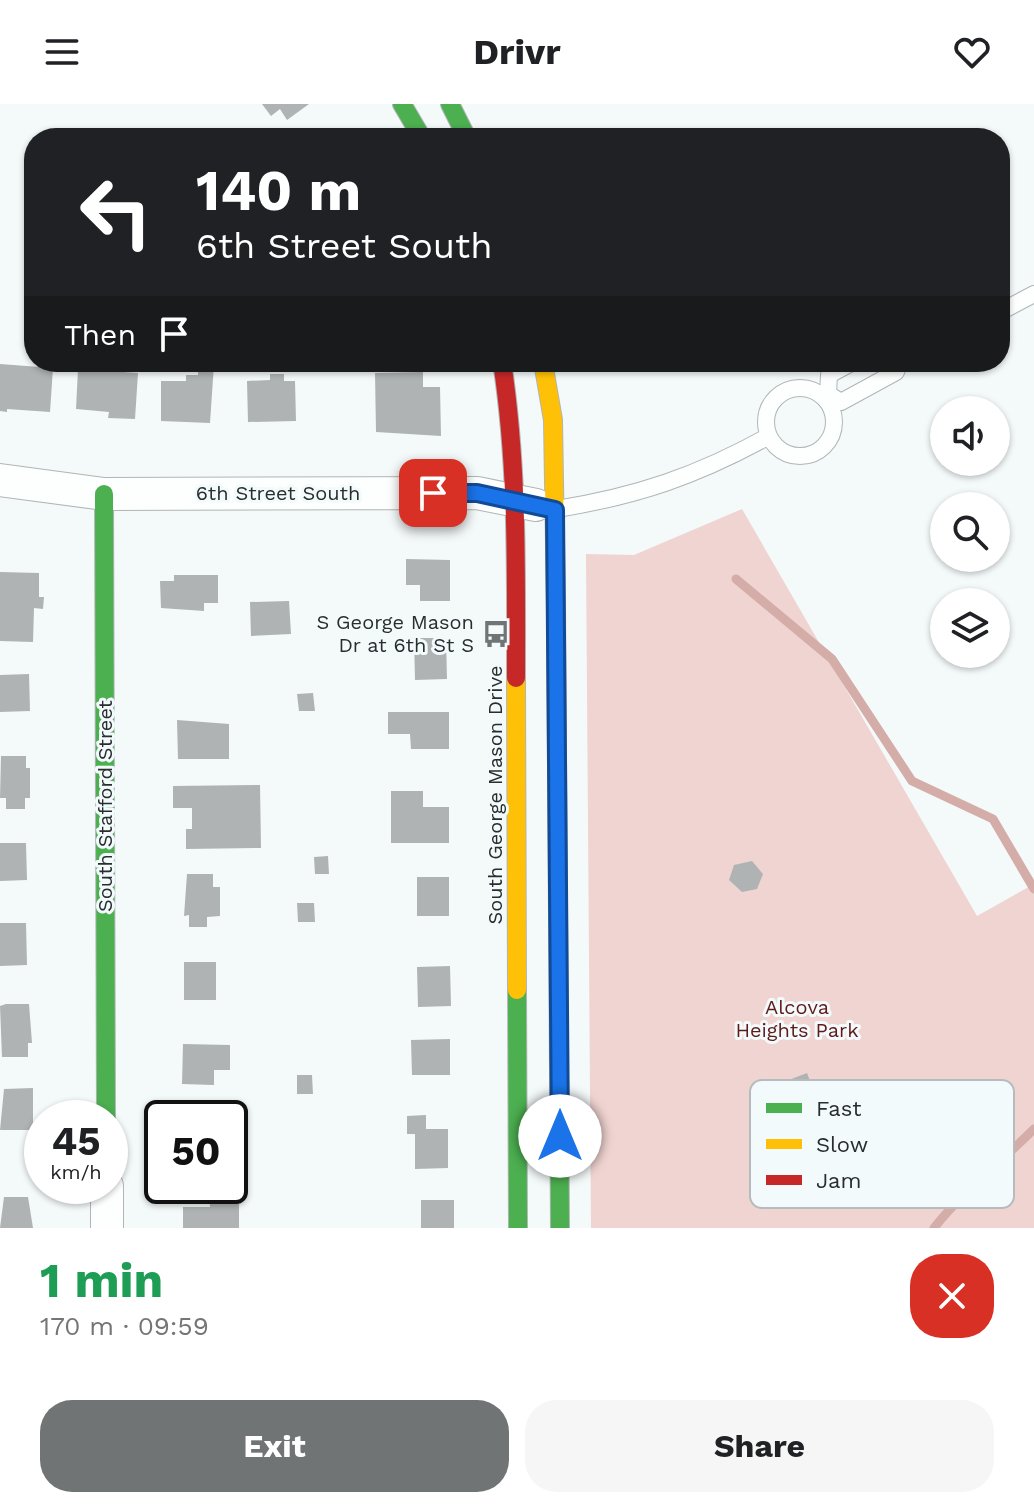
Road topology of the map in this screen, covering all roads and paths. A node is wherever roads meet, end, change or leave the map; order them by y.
1 (402, 104) edge
2 (450, 104) edge
3 (416, 128) edge
4 (462, 128) edge
5 (1034, 294) edge
6 (1010, 307) edge
7 (504, 372) edge
8 (545, 372) edge
9 (835, 372) edge
10 (896, 372) edge
11 (826, 396) junction
12 (769, 436) junction
13 (0, 480) edge
14 (104, 494) junction
15 (516, 500) junction
16 (555, 510) junction
17 (106, 1100) edge
18 (107, 1204) edge
19 (107, 1228) edge
20 (518, 1228) edge
21 (560, 1228) edge

1 - 3 main road
2 - 4 main road
5 - 6 lane
7 - 15 main road, South George Mason Drive
8 - 16 main road
9 - 11 lane
10 - 11 lane
11 - 12 lane
11 - 12 lane
12 - 16 lane
13 - 14 street, 6th Street South
14 - 15 street, 6th Street South
14 - 17 main road, South Stafford Street
15 - 16 street, 6th Street South
15 - 20 main road, South George Mason Drive
16 - 21 main road
18 - 19 street

